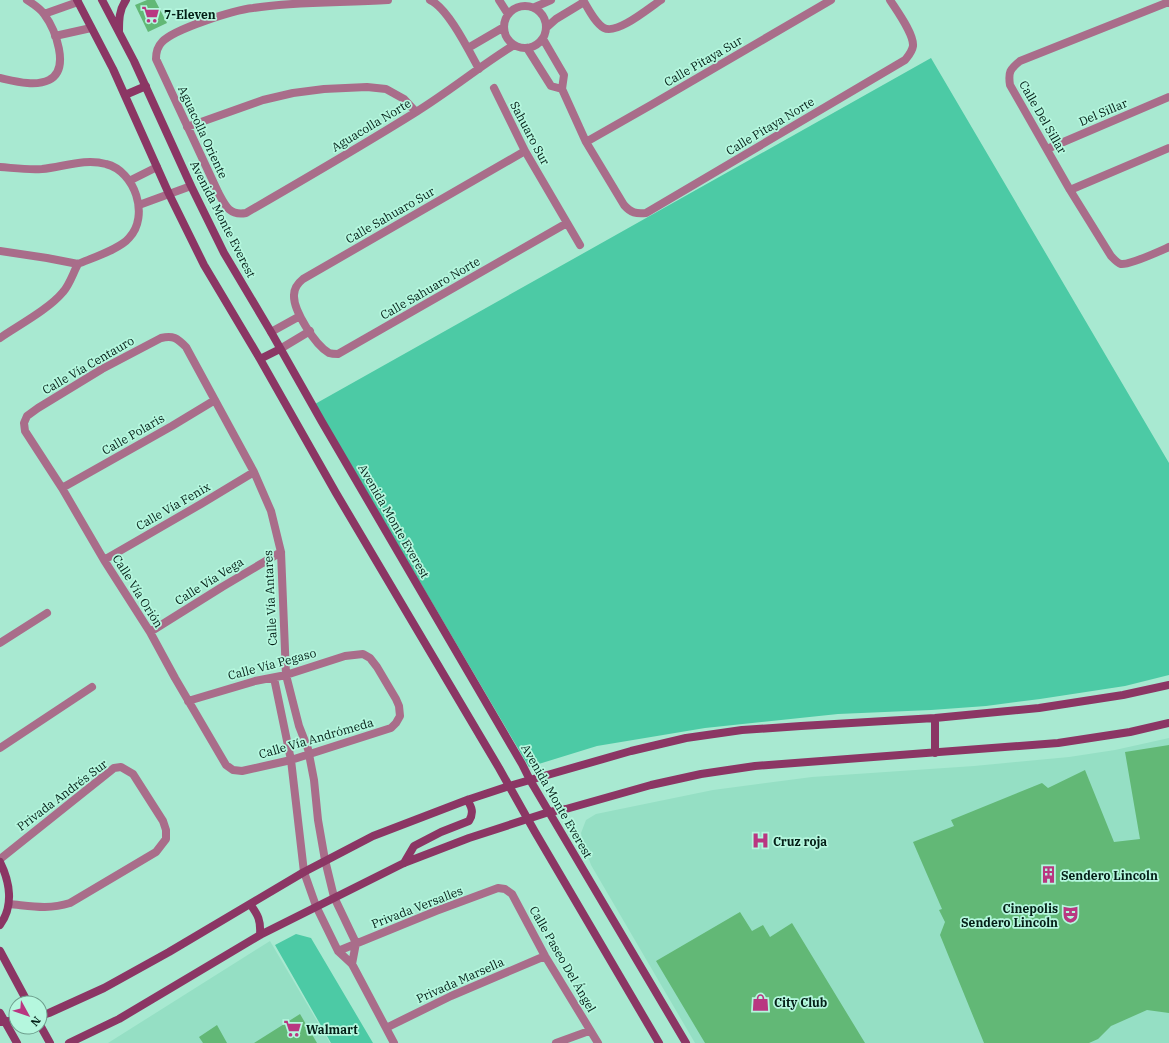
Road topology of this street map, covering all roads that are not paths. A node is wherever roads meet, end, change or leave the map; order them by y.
1 (27, 0) edge
2 (102, 0) edge
3 (126, 0) edge
4 (388, 0) edge
5 (499, 0) edge
6 (552, 0) edge
7 (661, 0) edge
8 (831, 0) edge
9 (890, 0) edge
10 (77, 1) edge
11 (433, 1) edge
12 (584, 1) edge
13 (522, 3) edge
14 (1169, 3) edge
15 (535, 7) junction
16 (44, 14) junction
17 (508, 14) junction
18 (504, 27) junction
19 (547, 27) junction
20 (91, 28) junction
21 (119, 32) junction
22 (55, 36) junction
23 (543, 39) junction
24 (514, 45) junction
25 (468, 48) junction
26 (527, 48) junction
27 (479, 69) junction
28 (0, 78) edge
29 (146, 86) junction
30 (494, 88) dead end
31 (562, 89) junction
32 (125, 95) junction
33 (1169, 97) edge
34 (416, 112) junction
35 (187, 127) junction
36 (586, 142) junction
37 (1169, 148) edge
38 (1047, 149) junction
39 (525, 151) junction
40 (0, 166) edge
41 (157, 167) junction
42 (129, 180) junction
43 (191, 186) junction
44 (1070, 190) junction
45 (169, 194) junction
46 (139, 205) junction
47 (234, 213) joint
48 (567, 223) junction
49 (580, 245) dead end
50 (1169, 247) edge
51 (0, 251) edge
52 (78, 264) junction
53 (300, 316) junction
54 (305, 324) joint
55 (310, 331) junction
56 (271, 332) junction
57 (170, 336) joint
58 (0, 338) edge
59 (280, 349) junction
60 (260, 359) junction
61 (214, 400) junction
62 (24, 423) joint
63 (254, 472) junction
64 (62, 488) junction
65 (280, 552) junction
66 (104, 560) junction
67 (47, 613) dead end
68 (150, 632) junction
69 (0, 643) edge
70 (286, 675) junction
71 (274, 678) junction
72 (1169, 685) edge
73 (92, 687) dead end
74 (188, 701) junction
75 (400, 716) joint
76 (935, 718) junction
77 (1169, 723) edge
78 (0, 748) edge
79 (935, 753) junction
80 (309, 754) junction
81 (291, 760) junction
82 (233, 770) joint
83 (530, 780) junction
84 (509, 786) junction
85 (467, 800) junction
86 (550, 812) junction
87 (528, 819) junction
88 (325, 860) junction
89 (0, 861) edge
90 (404, 863) junction
91 (304, 872) junction
92 (505, 890) joint
93 (334, 897) junction
94 (9, 904) junction
95 (250, 904) junction
96 (316, 906) junction
97 (0, 926) edge
98 (260, 935) junction
99 (356, 944) junction
100 (0, 951) edge
101 (338, 951) junction
102 (545, 956) junction
103 (352, 964) junction
104 (24, 995) edge
105 (0, 1012) edge
106 (48, 1013) edge
107 (2, 1022) edge
108 (386, 1028) junction
109 (590, 1031) junction
110 (17, 1043) edge
111 (69, 1043) edge
112 (394, 1043) edge
113 (556, 1043) edge
114 (598, 1043) edge
115 (659, 1043) edge
116 (686, 1043) edge

1 - 16 street
2 - 21 street, Avenida Monte Everest
3 - 21 street
4 - 35 street, Aguacolla Oriente
5 - 17 street
6 - 15 street
7 - 12 street
8 - 36 street, Calle Pitaya Sur
9 - 36 street, Calle Pitaya Norte
10 - 16 street
10 - 20 street
11 - 25 street
12 - 19 street
13 - 15 street
13 - 17 street
14 - 38 street, Calle Del Sillar
15 - 19 street
16 - 22 street
17 - 18 street
18 - 24 street
18 - 25 street
19 - 23 street
20 - 22 street
20 - 32 street
21 - 29 street, Avenida Monte Everest
22 - 28 street
23 - 26 street
23 - 31 street
24 - 26 street
24 - 27 street, Aguacolla Norte
25 - 27 street
26 - 31 street
27 - 34 street, Aguacolla Norte
29 - 32 street
29 - 43 street, Avenida Monte Everest
30 - 39 street, Sahuaro Sur
31 - 36 street
32 - 41 street
33 - 38 street, Del Sillar
34 - 35 street
34 - 47 street, Aguacolla Norte
35 - 47 street, Aguacolla Oriente
37 - 44 street
38 - 44 street, Calle Del Sillar
39 - 48 street, Sahuaro Sur
39 - 53 street, Calle Sahuaro Sur
40 - 42 street
41 - 42 street
41 - 45 street
42 - 46 street
43 - 45 street
43 - 56 street, Avenida Monte Everest
44 - 50 street, Calle Del Sillar
45 - 46 street
45 - 60 street
46 - 52 street
48 - 49 street, Sahuaro Sur
48 - 55 street, Calle Sahuaro Norte
51 - 52 street
52 - 58 street
53 - 54 street, Calle Sahuaro Sur
53 - 56 street
54 - 55 street, Calle Sahuaro Norte
55 - 59 street
56 - 59 street, Avenida Monte Everest
57 - 61 street, Calle Vía Antares
57 - 62 street, Calle Vía Centauro
59 - 60 street
59 - 83 street, Avenida Monte Everest
60 - 84 street
61 - 63 street, Calle Vía Antares
61 - 64 street, Calle Polaris
62 - 64 street, Calle Vía Orión
63 - 65 street, Calle Vía Antares
63 - 66 street, Calle Vía Fenix
64 - 66 street, Calle Vía Orión
65 - 68 street, Calle Vía Vega
65 - 70 street, Calle Vía Antares
66 - 68 street, Calle Vía Orión
67 - 69 street
68 - 74 street, Calle Vía Orión
70 - 71 street, Calle Vía Pegaso
70 - 75 street, Calle Vía Pegaso
70 - 80 street, Calle Vía Antares
71 - 74 street, Calle Vía Pegaso
71 - 81 street
72 - 76 street
73 - 78 street
74 - 82 street, Calle Vía Orión
75 - 80 street, Calle Vía Andrómeda
76 - 79 street
76 - 83 street
77 - 79 street
79 - 86 street
80 - 81 street, Calle Vía Andrómeda
80 - 88 street, Calle Vía Antares
81 - 82 street, Calle Vía Andrómeda
81 - 91 street
83 - 84 street
83 - 86 street, Avenida Monte Everest
84 - 85 street
84 - 87 street
85 - 88 street
85 - 90 street
86 - 87 street
86 - 116 street, Avenida Monte Everest
87 - 90 street
87 - 115 street
88 - 91 street
88 - 93 street, Calle Vía Antares
89 - 94 street
89 - 94 street, Privada Andrés Sur
90 - 93 street
91 - 95 street
91 - 96 street
92 - 99 street, Privada Versalles
92 - 102 street, Calle Paseo Del Ángel
93 - 96 street
93 - 99 street, Calle Vía Antares
94 - 97 street
95 - 98 street
95 - 106 street
96 - 98 street
96 - 101 street
98 - 111 street
99 - 101 street, Privada Versalles
99 - 103 street
100 - 104 street
101 - 103 street
102 - 108 street, Privada Marsella
102 - 109 street, Calle Paseo Del Ángel
103 - 108 street
105 - 107 street
107 - 110 street
108 - 112 street
109 - 113 street
109 - 114 street, Calle Paseo Del Ángel

